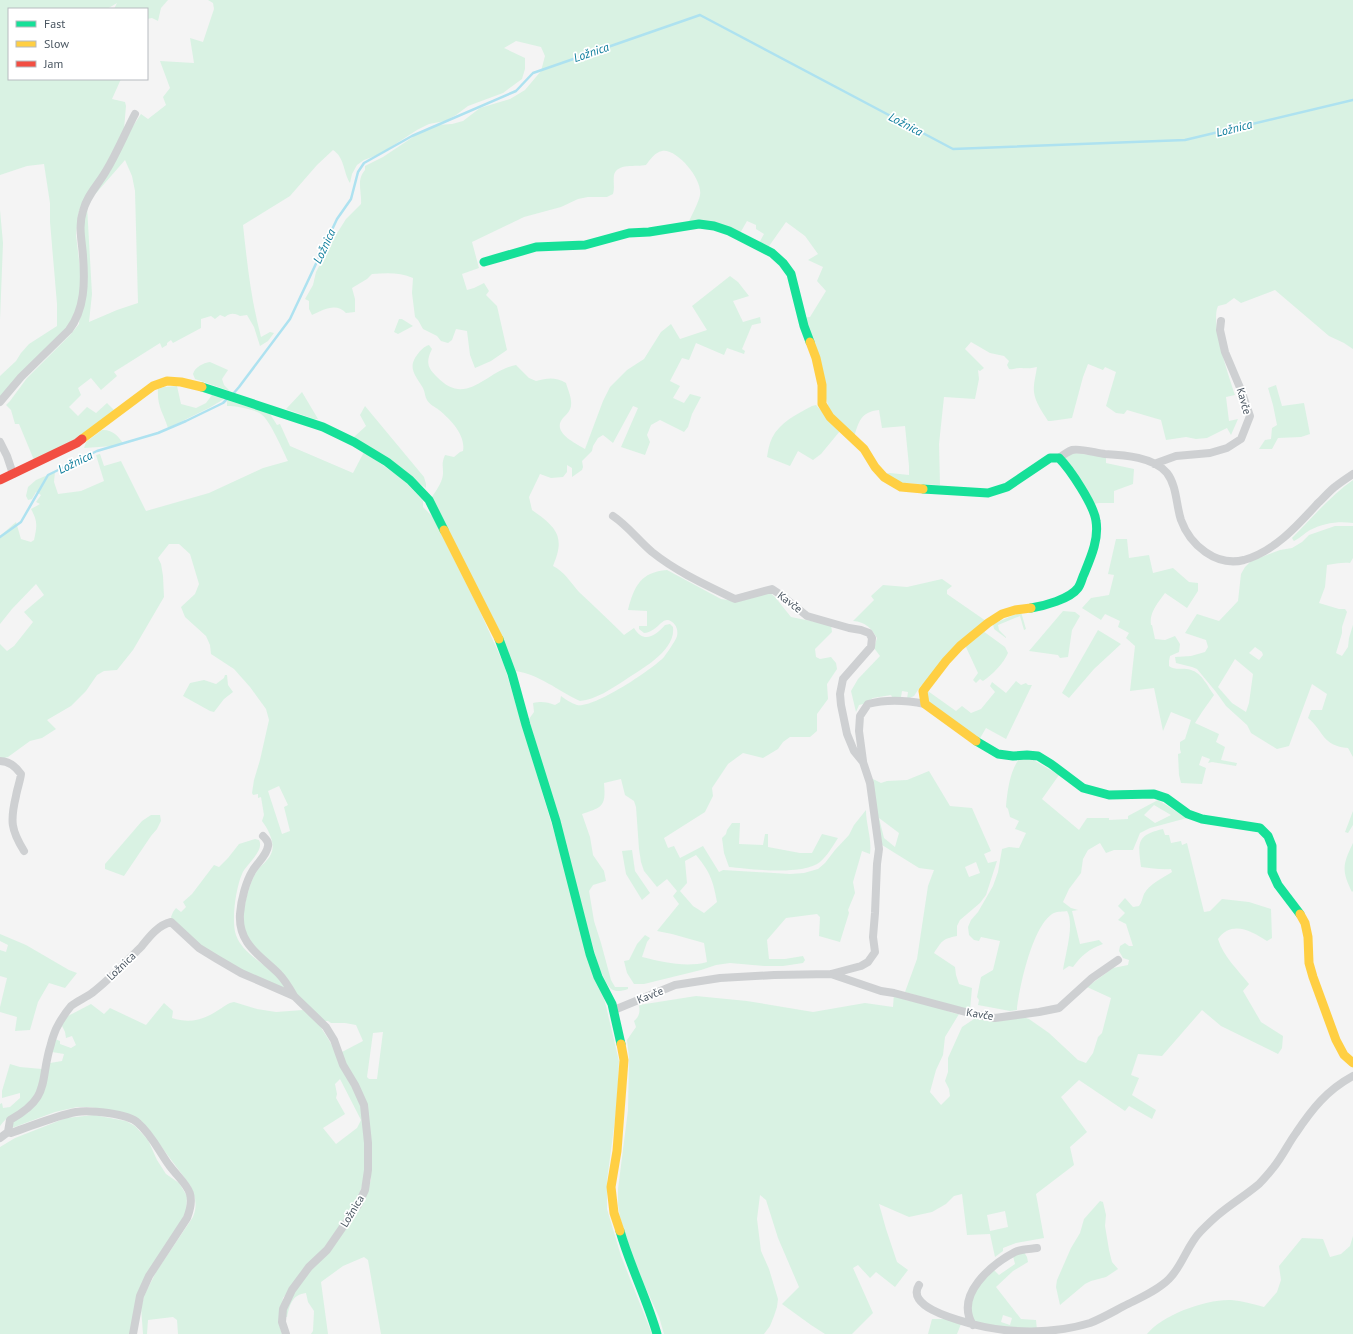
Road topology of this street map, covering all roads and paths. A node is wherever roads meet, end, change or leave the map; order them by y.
1 (135, 114) dead end
2 (484, 262) dead end
3 (1221, 321) dead end
4 (0, 402) edge
5 (0, 442) edge
6 (1059, 458) junction
7 (1154, 464) junction
8 (13, 474) junction
9 (1353, 474) edge
10 (0, 480) edge
11 (614, 516) dead end
12 (925, 704) junction
13 (0, 761) edge
14 (863, 762) junction
15 (262, 836) dead end
16 (24, 851) dead end
17 (1118, 960) dead end
18 (831, 974) junction
19 (294, 996) junction
20 (614, 1010) junction
21 (1353, 1063) edge
22 (1353, 1076) edge
23 (8, 1132) junction
24 (0, 1138) edge
25 (1037, 1248) dead end
26 (919, 1285) dead end
27 (973, 1325) junction
28 (133, 1334) edge
29 (286, 1334) edge
30 (657, 1334) edge

1 - 4 street
2 - 6 street
3 - 7 street, Kavče
5 - 8 street
6 - 7 street
6 - 12 street
7 - 9 street
8 - 10 street
8 - 20 street
11 - 14 street, Kavče
12 - 14 street, Kavče
12 - 21 street
13 - 16 street
14 - 18 street, Kavče
15 - 19 street, Ložnica
17 - 18 street, Kavče
18 - 20 street, Kavče
19 - 23 street, Ložnica
19 - 29 street, Ložnica
20 - 30 street
22 - 27 street
23 - 24 street, Ložnica
23 - 28 street, Ložnica
25 - 27 street
26 - 27 street

